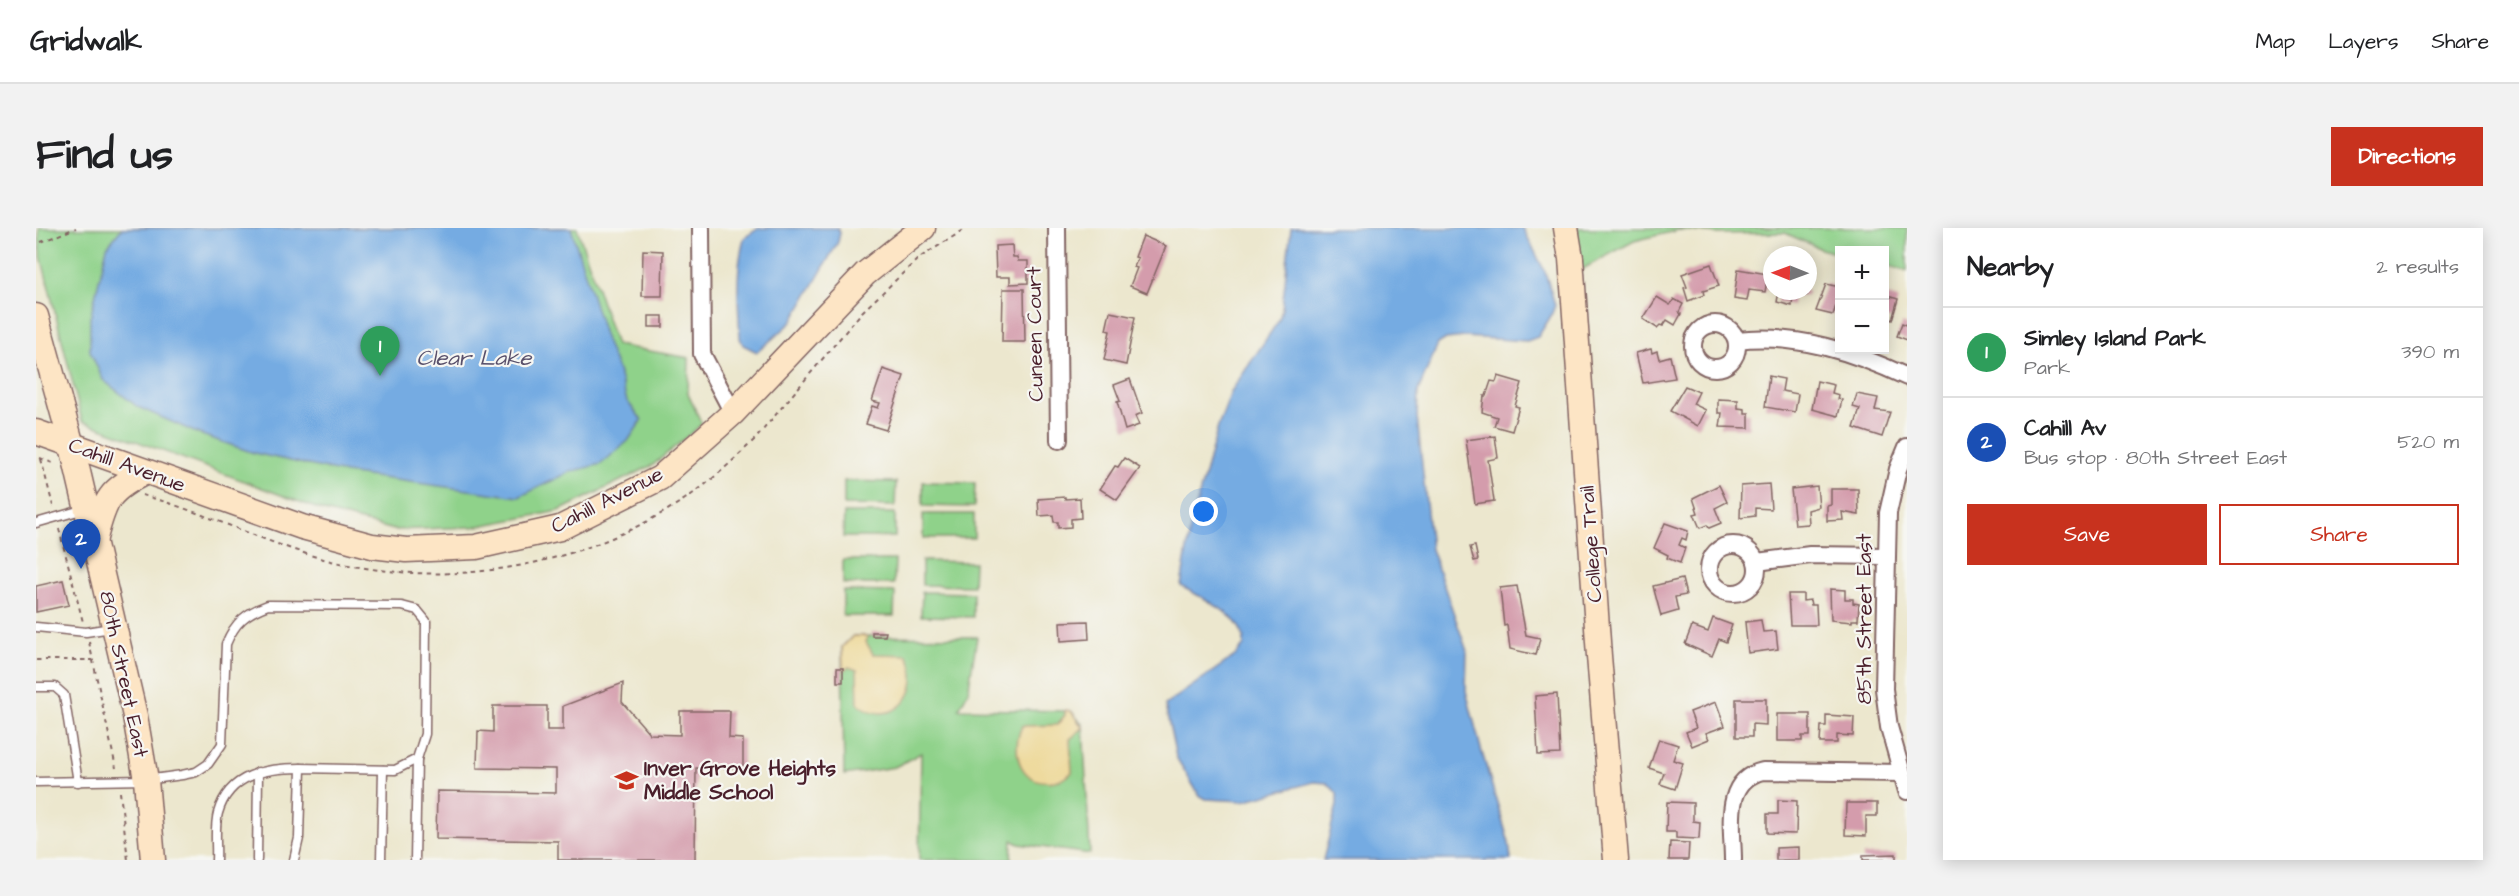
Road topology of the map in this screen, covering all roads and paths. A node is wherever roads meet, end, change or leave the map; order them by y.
1 (76, 228) edge
2 (701, 228) edge
3 (923, 228) edge
4 (967, 228) edge
5 (1057, 228) edge
6 (1566, 228) edge
7 (41, 242) dead end
8 (36, 316) edge
9 (1737, 340) dead end
10 (40, 348) edge
11 (1907, 377) edge
12 (733, 413) junction
13 (36, 432) edge
14 (1059, 440) dead end
15 (72, 446) junction
16 (1907, 447) edge
17 (79, 474) junction
18 (141, 483) junction
19 (87, 509) junction
20 (56, 517) junction
21 (36, 523) edge
22 (94, 541) junction
23 (1886, 556) junction
24 (1757, 562) dead end
25 (36, 627) edge
26 (115, 628) junction
27 (86, 632) junction
28 (36, 660) edge
29 (93, 660) junction
30 (36, 687) edge
31 (417, 759) junction
32 (301, 768) junction
33 (383, 770) junction
34 (258, 772) junction
35 (1902, 773) junction
36 (146, 780) junction
37 (119, 781) junction
38 (36, 782) edge
39 (78, 782) junction
40 (1907, 791) edge
41 (128, 860) edge
42 (153, 860) edge
43 (216, 860) edge
44 (257, 860) edge
45 (294, 860) edge
46 (381, 860) edge
47 (415, 860) edge
48 (1616, 860) edge
49 (1733, 860) edge

1 - 7 path
2 - 12 street
3 - 12 street, Cahill Avenue
4 - 18 path
5 - 14 street, Cuneen Court
6 - 48 street, College Trail
8 - 10 street, 80th Street East
9 - 11 street
10 - 15 street, 80th Street East
12 - 18 street, Cahill Avenue
13 - 15 street, Cahill Avenue
15 - 17 street, 80th Street East
15 - 18 street, Cahill Avenue
16 - 23 street, 85th Street East
17 - 19 street, 80th Street East
17 - 20 path
18 - 22 street
19 - 20 lane
19 - 22 street, 80th Street East
20 - 21 lane
20 - 27 path
22 - 26 street, 80th Street East
23 - 24 street
23 - 35 street, 85th Street East
25 - 27 lane
26 - 27 lane
26 - 36 street, 80th Street East
27 - 29 path
28 - 29 path
29 - 37 path
30 - 39 lane
31 - 33 lane
31 - 36 lane
31 - 47 lane
32 - 33 lane
32 - 34 lane
32 - 45 lane
33 - 46 lane
34 - 43 lane
34 - 44 lane
35 - 40 street, 85th Street East
35 - 49 street
36 - 37 lane
36 - 42 street, 80th Street East
37 - 39 lane
37 - 41 path
38 - 39 lane

